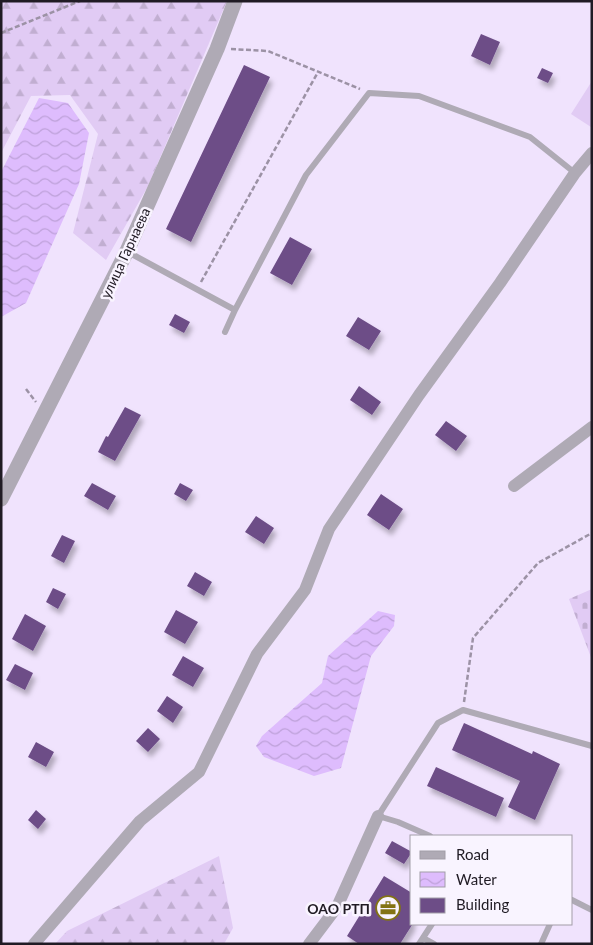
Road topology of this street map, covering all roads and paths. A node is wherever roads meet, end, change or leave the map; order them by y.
1 (80, 1) edge
2 (235, 1) edge
3 (1, 33) edge
4 (217, 49) junction
5 (318, 72) junction
6 (369, 93) junction
7 (592, 153) edge
8 (575, 172) junction
9 (127, 251) junction
10 (197, 289) junction
11 (235, 310) junction
12 (225, 332) dead end
13 (592, 427) edge
14 (514, 486) dead end
15 (1, 498) edge
16 (592, 533) edge
17 (463, 710) junction
18 (592, 746) edge
19 (378, 816) junction
20 (428, 835) edge
21 (573, 900) edge
22 (592, 910) edge
23 (431, 925) edge
24 (550, 925) edge
25 (421, 941) edge
26 (34, 944) edge
27 (309, 944) edge
28 (434, 944) edge
29 (541, 944) edge

1 - 3 path
2 - 4 street, улица Гарнаева
4 - 5 path
4 - 9 street, улица Гарнаева
5 - 6 path
5 - 10 path
6 - 8 lane
6 - 11 lane
7 - 8 street
8 - 26 street
9 - 10 lane
9 - 15 street, улица Гарнаева
10 - 11 lane
11 - 12 lane
13 - 14 street
16 - 17 path
17 - 18 lane
17 - 19 lane
19 - 20 lane
19 - 27 street
21 - 22 lane
23 - 25 lane
24 - 29 lane
25 - 28 lane

